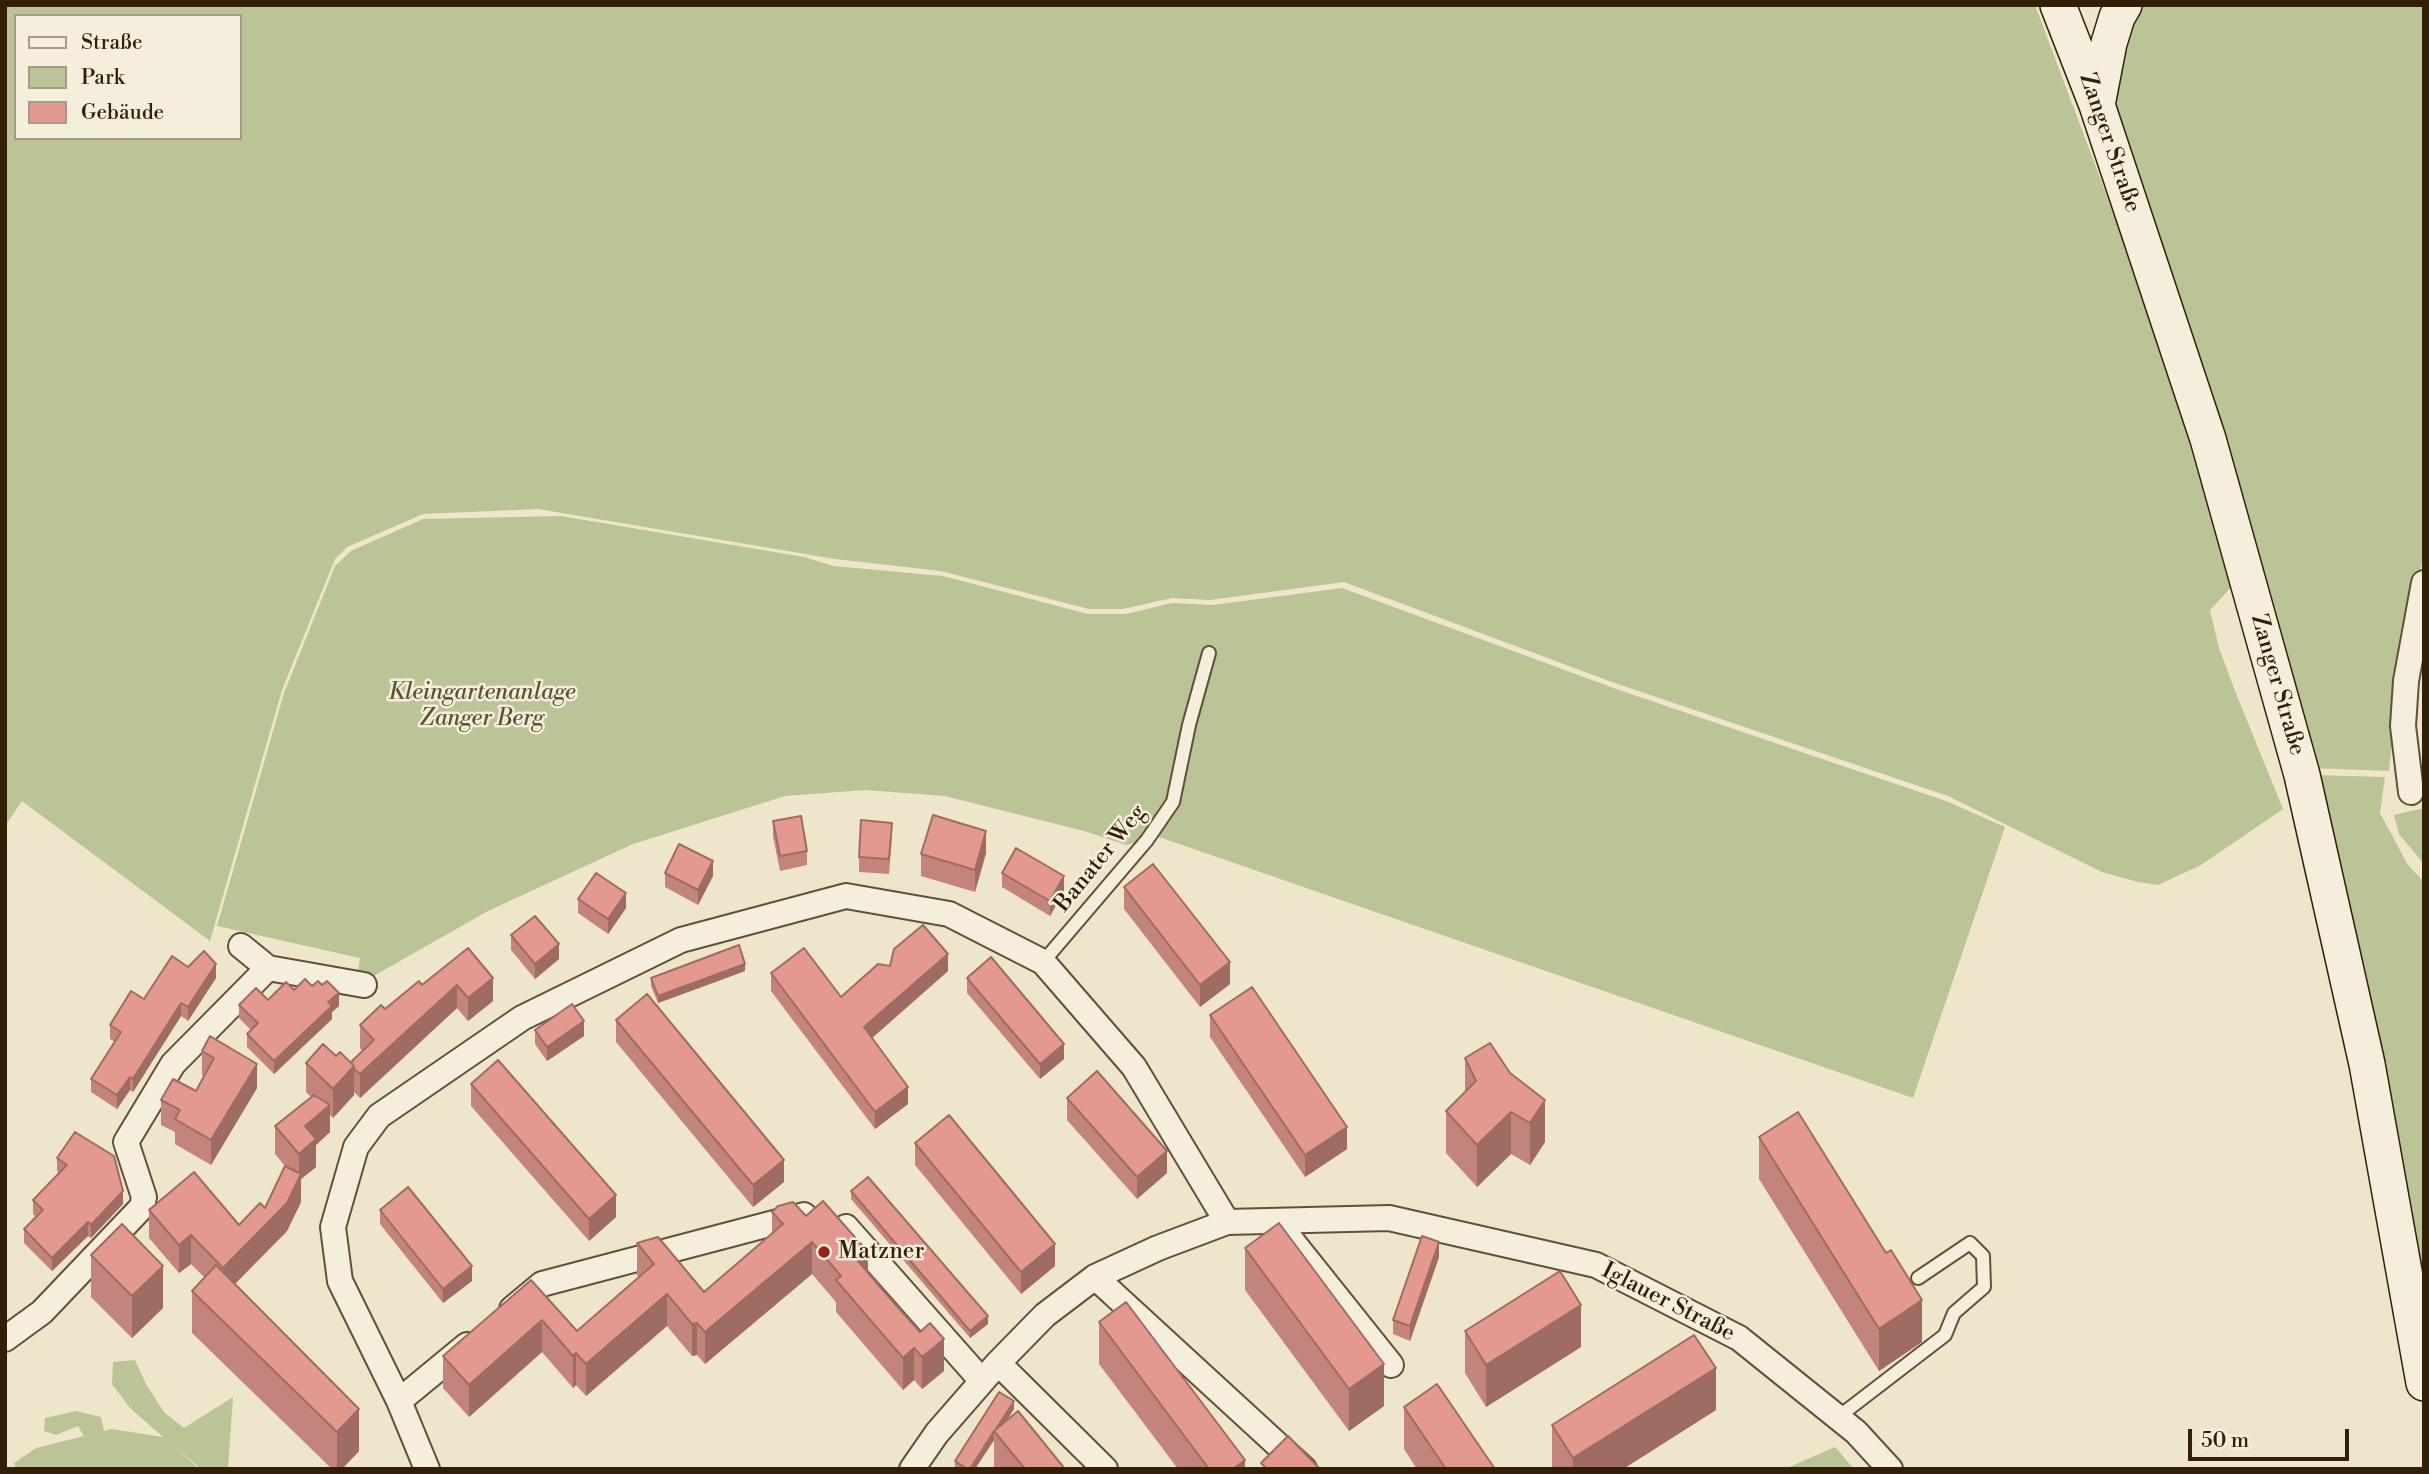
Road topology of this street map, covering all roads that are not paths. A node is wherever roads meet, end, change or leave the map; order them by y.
1 (2058, 5) edge
2 (2124, 5) edge
3 (2096, 105) junction
4 (2424, 583) edge
5 (1209, 653) dead end
6 (2411, 792) dead end
7 (241, 946) dead end
8 (1043, 962) junction
9 (268, 968) junction
10 (363, 985) dead end
11 (1227, 1222) junction
12 (1276, 1222) junction
13 (1095, 1277) junction
14 (1918, 1278) dead end
15 (5, 1339) edge
16 (1391, 1365) dead end
17 (990, 1372) junction
18 (2424, 1383) edge
19 (399, 1401) junction
20 (1837, 1418) junction
21 (426, 1469) edge
22 (912, 1469) edge
23 (1105, 1469) edge
24 (1304, 1469) edge
25 (1890, 1469) edge

1 - 3 street, Zanger Straße
2 - 3 street
3 - 18 street, Zanger Straße
4 - 6 street
5 - 8 lane, Banater Weg
7 - 9 street
8 - 11 street
8 - 19 street
9 - 10 street
9 - 15 street
11 - 12 street, Iglauer Straße
11 - 13 street, Iglauer Straße
12 - 16 street
12 - 20 street, Iglauer Straße
13 - 17 street, Iglauer Straße
13 - 24 street
14 - 20 lane
17 - 19 street
17 - 22 street, Iglauer Straße
17 - 23 street
19 - 21 street
20 - 25 street, Iglauer Straße

